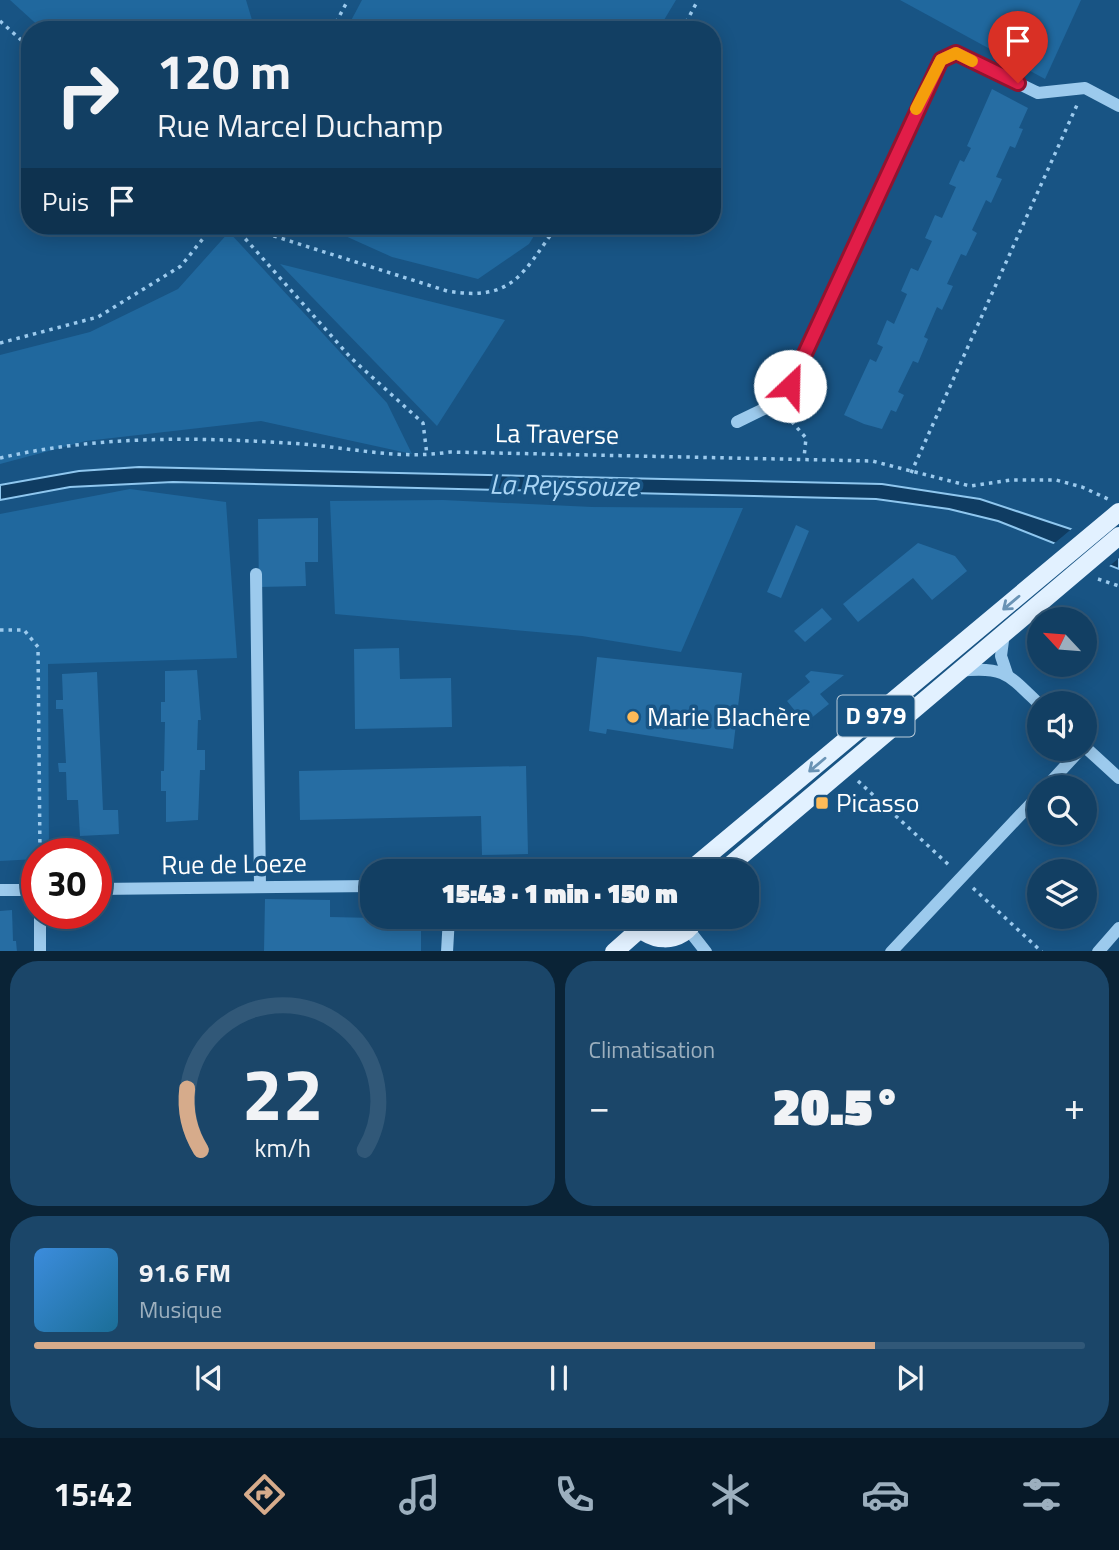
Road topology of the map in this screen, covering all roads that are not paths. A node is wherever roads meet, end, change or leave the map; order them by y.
1 (1119, 106) edge
2 (737, 422) dead end
3 (1114, 506) edge
4 (1119, 537) edge
5 (256, 574) dead end
6 (1004, 633) junction
7 (959, 671) junction
8 (1007, 674) junction
9 (1027, 693) edge
10 (1097, 760) edge
11 (1071, 761) edge
12 (1057, 775) edge
13 (1119, 778) edge
14 (1027, 808) edge
15 (704, 859) edge
16 (737, 859) edge
17 (260, 886) junction
18 (360, 886) edge
19 (112, 889) edge
20 (0, 890) edge
21 (21, 890) edge
22 (1119, 928) edge
23 (40, 929) edge
24 (448, 929) edge
25 (631, 929) edge
26 (645, 929) edge
27 (686, 929) edge
28 (695, 929) edge
29 (40, 951) edge
30 (447, 951) edge
31 (614, 951) edge
32 (706, 951) edge
33 (891, 951) edge
34 (1098, 951) edge

1 - 2 street
3 -> 15 main road, D 979
4 - 6 main road, D 979
5 - 17 street
6 - 7 main road, D 979
6 - 8 street
7 - 8 street
7 - 16 main road, D 979
8 - 9 street
10 - 13 street
11 - 12 street
14 - 33 street
17 - 18 street, Rue de Loeze
17 - 19 street, Rue de Loeze
20 - 21 street
22 - 34 street
23 - 29 street
24 - 30 street
25 - 31 main road
26 - 27 main road
28 - 32 street

